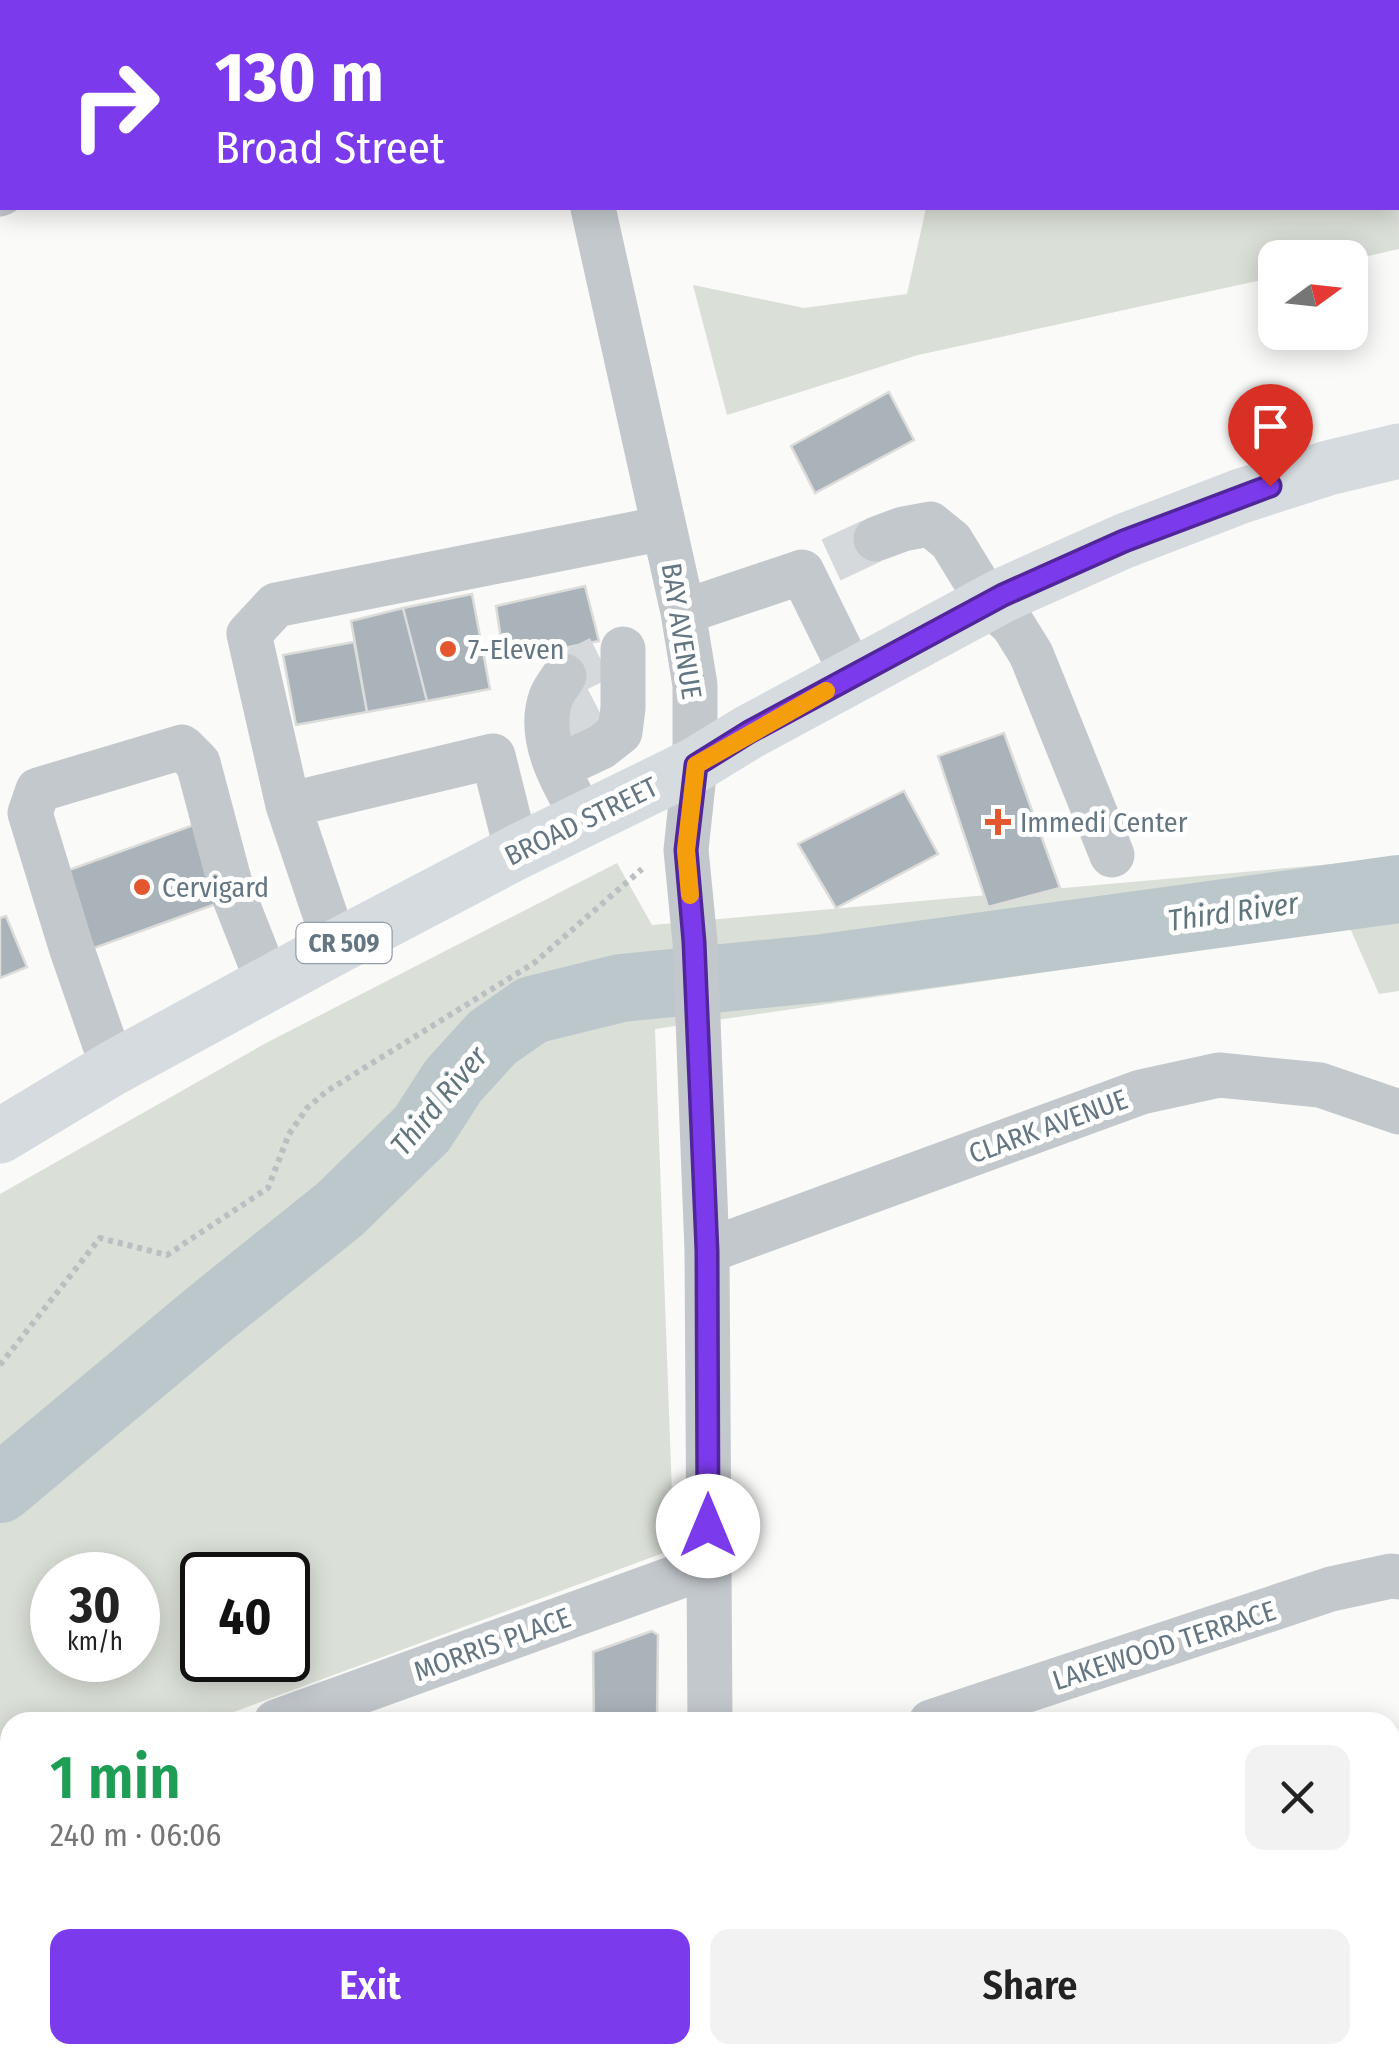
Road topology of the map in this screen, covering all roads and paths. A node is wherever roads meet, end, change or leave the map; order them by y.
1 (593, 210) edge
2 (1399, 451) edge
3 (664, 528) junction
4 (876, 539) tunnel mouth
5 (988, 603) junction
6 (684, 622) junction
7 (854, 676) junction
8 (696, 765) junction
9 (288, 805) junction
10 (584, 819) junction
11 (517, 852) junction
12 (1112, 855) dead end
13 (642, 870) dead end
14 (336, 947) junction
15 (270, 984) junction
16 (113, 1068) junction
17 (1399, 1112) edge
18 (0, 1136) edge
19 (707, 1251) junction
20 (0, 1365) edge
21 (708, 1566) junction
22 (1399, 1577) edge
23 (304, 1712) edge
24 (710, 1712) edge
25 (962, 1712) edge

1 - 3 street, BAY AVENUE
2 - 5 main road, BROAD STREET / CR 509
3 - 6 street, BAY AVENUE
3 - 9 street
4 - 5 street
5 - 7 main road, BROAD STREET / CR 509
5 - 12 street
6 - 7 street
6 - 8 street, BAY AVENUE
6 - 10 street
7 - 8 main road, BROAD STREET / CR 509
8 - 10 main road, BROAD STREET / CR 509
8 - 19 street, BAY AVENUE
9 - 11 street
9 - 14 street
10 - 11 main road, BROAD STREET / CR 509
11 - 14 main road, BROAD STREET / CR 509
13 - 20 path
14 - 15 main road, BROAD STREET / CR 509
15 - 16 main road, BROAD STREET / CR 509
15 - 16 street
16 - 18 main road, BROAD STREET / CR 509
17 - 19 street, CLARK AVENUE
19 - 21 street, BAY AVENUE
21 - 23 street, MORRIS PLACE
21 - 24 street, BAY AVENUE
22 - 25 street, LAKEWOOD TERRACE

